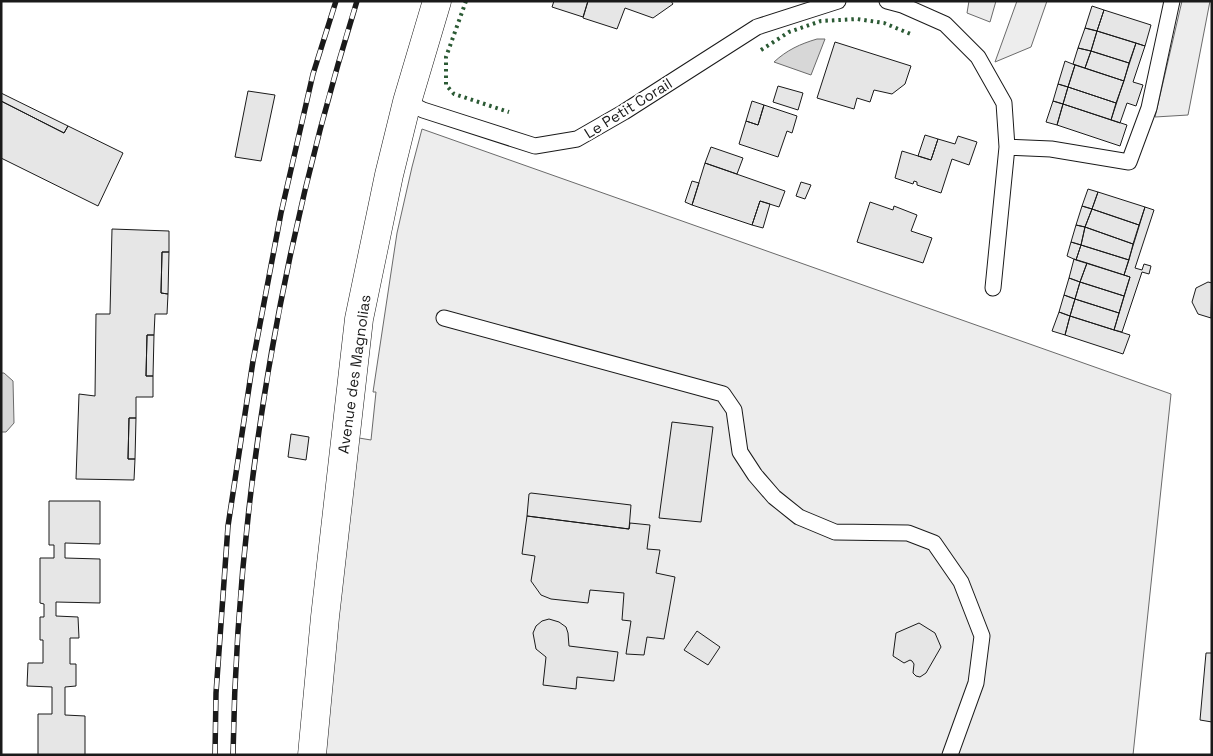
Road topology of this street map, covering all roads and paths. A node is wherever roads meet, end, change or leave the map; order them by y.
1 (437, 1) edge
2 (838, 1) edge
3 (887, 1) edge
4 (1172, 1) edge
5 (407, 102) junction
6 (1007, 147) junction
7 (993, 288) dead end
8 (444, 318) dead end
9 (312, 755) edge
10 (950, 755) edge

1 - 5 street, Avenue des Magnolias
2 - 5 lane, Le Petit Corail
3 - 6 lane
4 - 6 lane
5 - 9 street, Avenue des Magnolias
6 - 7 lane
8 - 10 lane

